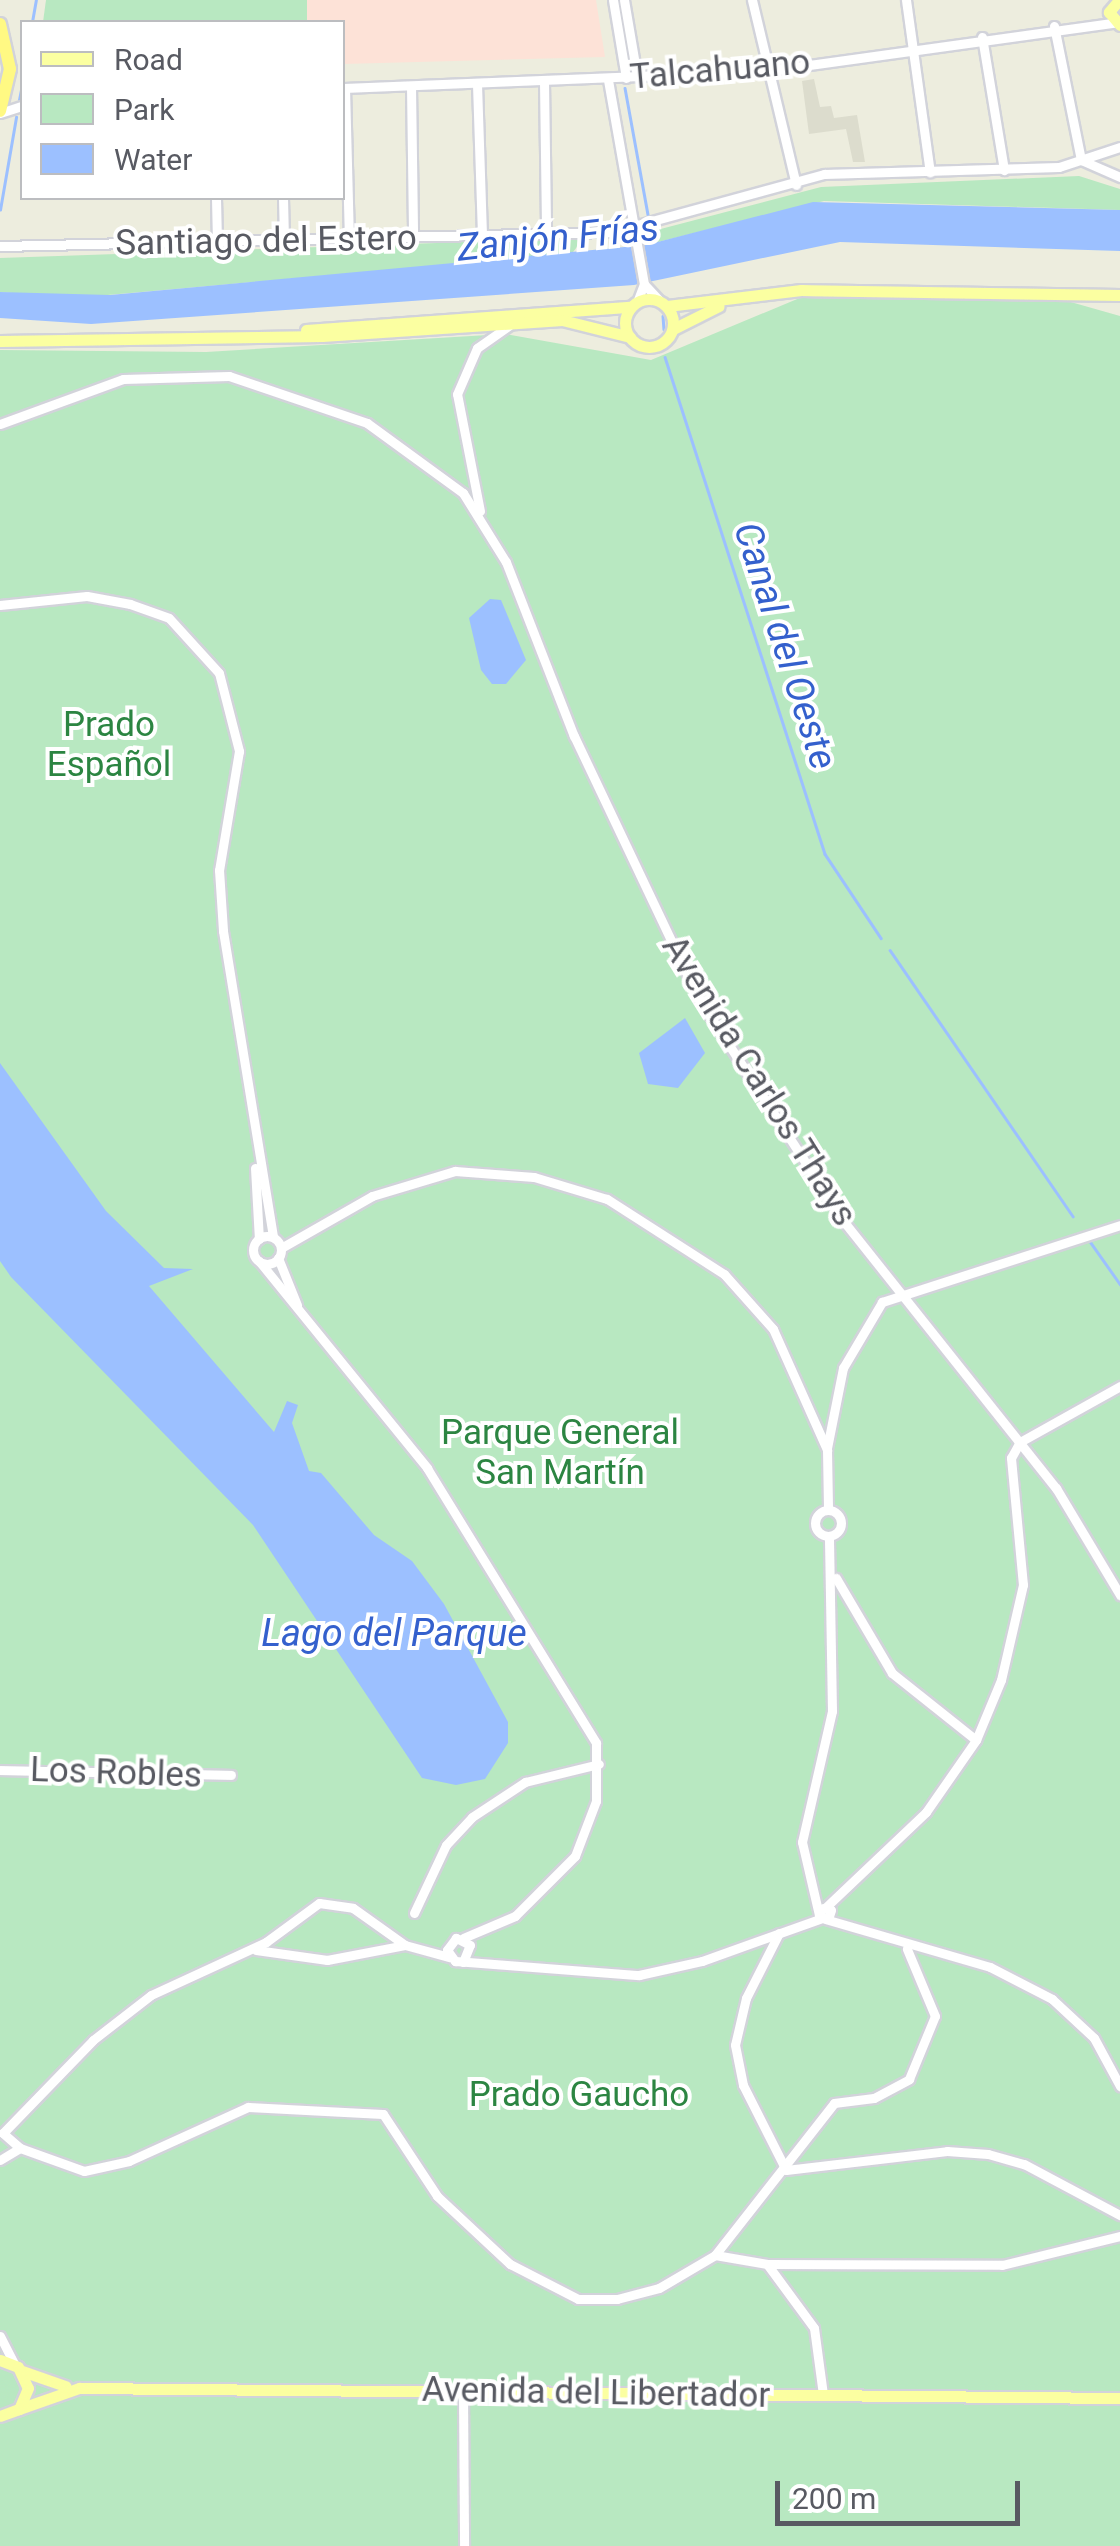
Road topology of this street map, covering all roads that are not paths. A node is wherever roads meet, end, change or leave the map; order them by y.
1 (613, 0) edge
2 (624, 0) edge
3 (752, 0) edge
4 (906, 0) edge
5 (1112, 4) edge
6 (1095, 19) junction
7 (0, 24) edge
8 (1054, 26) junction
9 (1118, 26) edge
10 (982, 37) junction
11 (910, 48) junction
12 (10, 68) junction
13 (766, 71) junction
14 (632, 77) junction
15 (608, 80) junction
16 (20, 82) edge
17 (544, 82) junction
18 (477, 84) junction
19 (411, 86) junction
20 (345, 88) edge
21 (0, 112) edge
22 (345, 118) edge
23 (1120, 146) edge
24 (1080, 160) junction
25 (1004, 170) junction
26 (930, 172) junction
27 (1120, 177) edge
28 (796, 185) junction
29 (216, 200) edge
30 (282, 200) edge
31 (632, 230) junction
32 (546, 233) junction
33 (482, 236) junction
34 (414, 238) junction
35 (349, 239) junction
36 (284, 240) junction
37 (217, 241) junction
38 (0, 246) edge
39 (644, 284) junction
40 (771, 292) junction
41 (1120, 295) edge
42 (634, 304) junction
43 (664, 304) junction
44 (522, 322) junction
45 (673, 329) junction
46 (281, 335) junction
47 (630, 338) junction
48 (0, 341) edge
49 (0, 424) edge
50 (482, 518) junction
51 (0, 604) edge
52 (256, 1160) junction
53 (1120, 1225) edge
54 (272, 1237) junction
55 (258, 1239) junction
56 (280, 1253) junction
57 (259, 1261) junction
58 (900, 1291) junction
59 (298, 1308) junction
60 (1120, 1386) edge
61 (1120, 1394) edge
62 (1102, 1400) junction
63 (1020, 1442) junction
64 (827, 1450) junction
65 (828, 1510) junction
66 (829, 1536) junction
67 (833, 1572) junction
68 (1120, 1595) edge
69 (976, 1740) junction
70 (600, 1764) junction
71 (0, 1770) edge
72 (231, 1775) dead end
73 (414, 1913) dead end
74 (823, 1914) junction
75 (493, 1928) junction
76 (778, 1934) junction
77 (464, 1938) junction
78 (449, 1943) junction
79 (405, 1945) junction
80 (426, 1949) junction
81 (907, 1949) junction
82 (472, 1950) junction
83 (248, 1951) junction
84 (449, 1957) junction
85 (463, 1962) junction
86 (508, 1966) junction
87 (1120, 2086) edge
88 (24, 2115) junction
89 (1, 2133) edge
90 (20, 2146) junction
91 (4, 2160) edge
92 (786, 2170) junction
93 (0, 2174) edge
94 (1120, 2215) edge
95 (1120, 2236) edge
96 (715, 2254) junction
97 (768, 2264) junction
98 (0, 2336) edge
99 (0, 2360) edge
100 (18, 2367) junction
101 (78, 2388) junction
102 (462, 2392) junction
103 (824, 2395) junction
104 (1118, 2397) edge
105 (20, 2409) junction
106 (0, 2416) edge
107 (464, 2546) edge

1 - 14 street
2 - 14 street
3 - 13 street
4 - 11 street
5 - 6 street, Talcahuano
5 - 9 main road
6 - 8 street, Talcahuano
6 - 9 street, Talcahuano
7 - 12 highway
8 - 10 street, Talcahuano
8 - 24 street
10 - 11 street, Talcahuano
10 - 25 street
11 - 13 street, Talcahuano
11 - 26 street
12 - 16 highway
12 - 21 highway
13 - 14 street, Talcahuano
13 - 28 street
14 - 15 street, Talcahuano
15 - 17 street, Talcahuano
15 - 31 street
17 - 18 street, Talcahuano
17 - 32 street
18 - 19 street, Talcahuano
18 - 33 street
19 - 20 street, Talcahuano
19 - 34 street
22 - 35 street
23 - 24 street, Santiago del Estero
24 - 25 street, Santiago del Estero
24 - 27 street
25 - 26 street, Santiago del Estero
26 - 28 street, Santiago del Estero
28 - 31 street, Santiago del Estero
29 - 37 street
30 - 36 street
31 - 32 street, Santiago del Estero
31 - 39 street
32 - 33 street, Santiago del Estero
33 - 34 street, Santiago del Estero
34 - 35 street, Santiago del Estero
35 - 36 street, Santiago del Estero
36 - 37 street, Santiago del Estero
37 - 38 street, Santiago del Estero
39 - 42 street
39 - 43 street
40 - 41 main road
40 - 43 main road
40 - 45 main road
42 - 43 main road
42 - 46 main road
42 - 47 main road
43 - 45 main road
44 - 46 main road
44 - 47 main road
44 - 50 street, Avenida Carlos Thays
45 - 47 main road
46 - 48 main road
49 - 50 street, Avenida Carlos Thays
50 - 58 street, Avenida Carlos Thays
51 - 52 street
52 - 54 street
52 - 55 street
53 - 58 street
54 - 55 street
54 - 56 street
55 - 57 street
56 - 57 street
56 - 59 street
56 - 64 street
57 - 59 street
58 - 63 street, Avenida Carlos Thays
58 - 64 street
59 - 70 street
60 - 62 street
61 - 62 street
62 - 63 street
63 - 68 street, Avenida Carlos Thays
63 - 69 street
64 - 65 street
65 - 66 street
65 - 66 street
66 - 67 street
67 - 69 street
67 - 74 street
69 - 74 street
70 - 73 street
70 - 75 street
71 - 72 street, Los Robles
74 - 76 street
74 - 81 street
75 - 77 street
75 - 82 street
76 - 86 street
76 - 92 street
77 - 78 street
77 - 82 street
78 - 80 street
78 - 84 street
79 - 80 street
79 - 83 street
79 - 83 street
80 - 84 street
81 - 87 street
81 - 92 street
82 - 85 street
82 - 86 street
83 - 88 street
84 - 85 street
85 - 86 street
88 - 89 street
88 - 90 street
89 - 90 street
90 - 91 street
90 - 96 street
91 - 93 street
92 - 94 street
92 - 96 street
95 - 97 street
96 - 97 street
97 - 103 street
98 - 100 street
99 - 100 main road, Avenida del Libertador
100 - 101 main road, Avenida del Libertador
100 - 105 main road
101 - 102 main road, Avenida del Libertador
101 - 105 main road, Avenida del Libertador
102 - 103 main road, Avenida del Libertador
102 - 107 street
103 - 104 main road, Avenida del Libertador
105 - 106 main road, Avenida del Libertador

